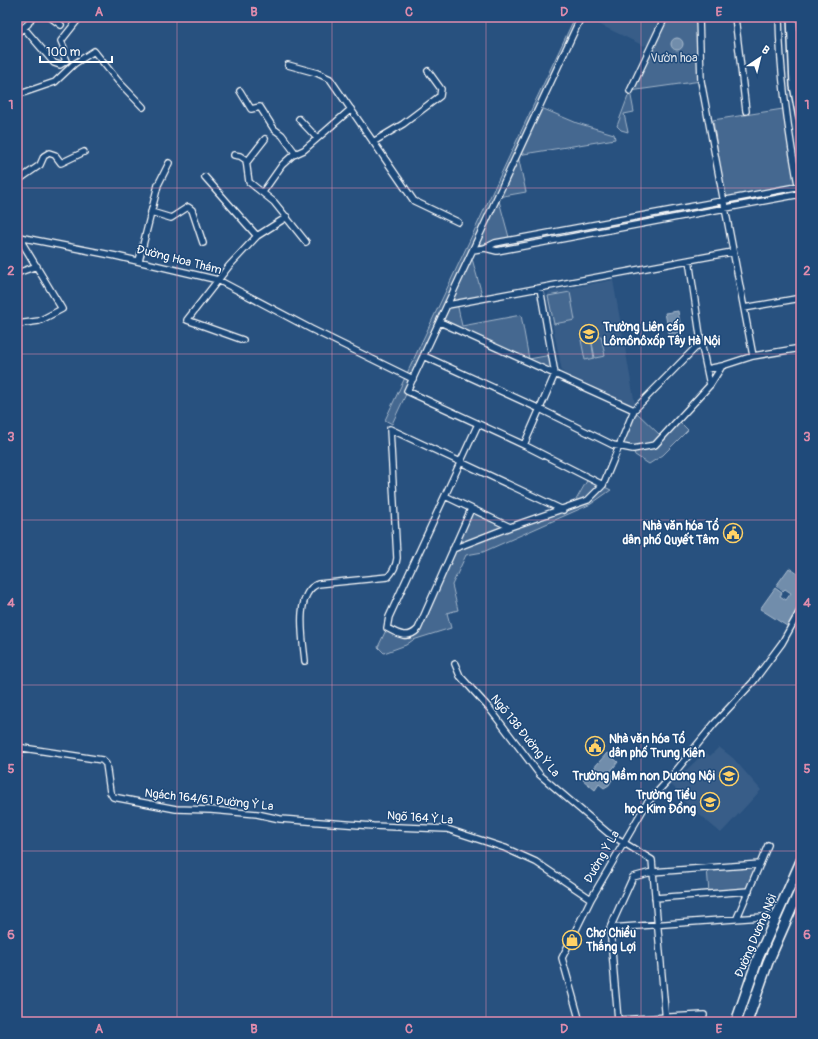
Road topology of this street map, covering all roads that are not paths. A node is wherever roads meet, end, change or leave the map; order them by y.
1 (32, 17) edge
2 (50, 17) edge
3 (80, 17) edge
4 (581, 17) edge
5 (665, 17) edge
6 (699, 17) edge
7 (736, 17) edge
8 (779, 17) edge
9 (792, 17) edge
10 (61, 25) dead end
11 (24, 28) junction
12 (17, 33) edge
13 (288, 66) dead end
14 (428, 71) dead end
15 (240, 91) dead end
16 (630, 91) dead end
17 (17, 95) edge
18 (143, 107) dead end
19 (351, 110) junction
20 (746, 111) dead end
21 (801, 118) edge
22 (299, 119) dead end
23 (317, 138) junction
24 (265, 139) dead end
25 (374, 142) junction
26 (84, 152) dead end
27 (296, 154) junction
28 (234, 155) dead end
29 (247, 162) junction
30 (169, 163) dead end
31 (205, 177) dead end
32 (17, 181) edge
33 (800, 187) edge
34 (263, 192) junction
35 (801, 196) edge
36 (724, 201) junction
37 (724, 208) junction
38 (151, 212) junction
39 (287, 217) junction
40 (458, 222) dead end
41 (18, 235) edge
42 (257, 236) junction
43 (306, 242) dead end
44 (203, 243) dead end
45 (485, 248) junction
46 (473, 250) junction
47 (732, 252) junction
48 (689, 260) junction
49 (139, 262) junction
50 (37, 266) junction
51 (17, 273) edge
52 (218, 280) junction
53 (540, 288) junction
54 (801, 298) edge
55 (448, 305) junction
56 (744, 308) junction
57 (440, 322) junction
58 (17, 324) edge
59 (243, 340) dead end
60 (701, 342) junction
61 (801, 348) edge
62 (424, 356) junction
63 (752, 356) junction
64 (722, 366) junction
65 (707, 369) junction
66 (555, 374) junction
67 (413, 379) junction
68 (710, 385) junction
69 (540, 409) junction
70 (634, 410) junction
71 (478, 424) junction
72 (622, 439) junction
73 (610, 444) junction
74 (524, 445) junction
75 (619, 447) junction
76 (461, 461) junction
77 (602, 485) junction
78 (445, 496) junction
79 (471, 509) junction
80 (563, 510) junction
81 (510, 527) junction
82 (453, 549) junction
83 (801, 609) edge
84 (305, 662) dead end
85 (455, 664) dead end
86 (19, 747) edge
87 (17, 763) edge
88 (280, 819) joint
89 (624, 844) junction
90 (768, 845) dead end
91 (801, 861) edge
92 (760, 864) junction
93 (652, 872) junction
94 (801, 887) edge
95 (749, 891) junction
96 (654, 898) junction
97 (591, 899) junction
98 (777, 916) junction
99 (737, 918) junction
100 (657, 924) junction
101 (610, 928) junction
102 (758, 958) junction
103 (768, 962) junction
104 (704, 1015) dead end
105 (665, 1020) edge
106 (580, 1022) edge
107 (736, 1022) edge
108 (747, 1022) edge

1 - 11 street
2 - 10 street
3 - 11 street
4 - 46 street
5 - 16 street
6 - 36 street
7 - 20 street
8 - 33 street
9 - 21 main road
11 - 12 street
13 - 19 street
14 - 25 street
15 - 27 street
17 - 18 street
19 - 23 street
19 - 25 street
22 - 23 street
23 - 27 street
24 - 29 street
25 - 40 street
26 - 32 street
27 - 34 street
28 - 29 street
29 - 34 street
30 - 38 street
31 - 42 street
33 - 35 street
33 - 36 street
34 - 39 street
35 - 37 street
36 - 37 street
36 - 45 street
37 - 45 street
37 - 47 street
38 - 44 street
38 - 49 street
39 - 42 street
39 - 43 street
41 - 49 street, Đường Hoa Thám
41 - 50 street
42 - 52 street
45 - 46 street
46 - 55 street
47 - 48 street
47 - 56 street
48 - 53 street
48 - 60 street
49 - 52 street, Đường Hoa Thám
50 - 51 street
50 - 58 street
52 - 59 street
52 - 67 street, Đường Hoa Thám
53 - 55 street
53 - 66 street
54 - 56 street
55 - 57 street
56 - 63 street
57 - 62 street
57 - 66 street
60 - 65 street
60 - 70 street
61 - 63 street
62 - 67 street
62 - 69 street
63 - 64 street
64 - 65 street
64 - 68 street
65 - 68 street
66 - 69 street
66 - 70 street
67 - 71 street
68 - 75 street
69 - 73 street
69 - 74 street
70 - 72 street
71 - 74 street
71 - 76 street
72 - 73 street
72 - 75 street
73 - 75 street
74 - 77 street
75 - 77 street
76 - 78 street
76 - 80 street
76 - 84 street
77 - 80 street
78 - 79 street
78 - 82 street
79 - 81 street
79 - 82 street
80 - 81 street
81 - 82 street
83 - 89 street, Đường Ỷ La
85 - 89 street, Ngõ 138 Đường Ỷ La
86 - 87 street
86 - 88 street, Ngách 164/61 Đường Ỷ La
88 - 97 street, Ngõ 164 Ỷ La
89 - 93 street, Ngõ 138 Đường Ỷ La
89 - 97 street, Đường Ỷ La
90 - 92 street
91 - 98 main road, Đường Dương Nội
92 - 93 street
92 - 95 street
93 - 96 street
93 - 101 street
94 - 103 main road, Đường Dương Nội
95 - 96 street
95 - 99 street
96 - 100 street
97 - 106 street, Đường Ỷ La
98 - 99 street
98 - 102 main road, Đường Dương Nội
99 - 100 street
100 - 101 street
100 - 105 street
101 - 105 street
102 - 103 main road
102 - 107 main road, Đường Dương Nội
103 - 108 main road, Đường Dương Nội
104 - 105 street

